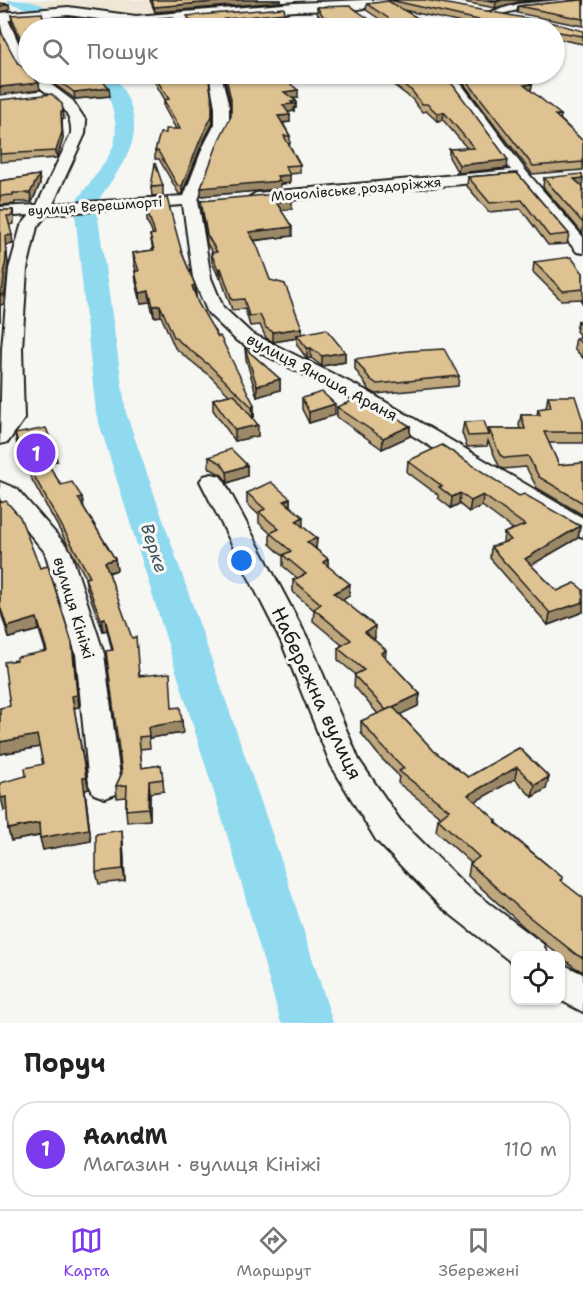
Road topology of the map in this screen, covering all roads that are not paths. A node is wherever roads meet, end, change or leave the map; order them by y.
1 (390, 0) edge
2 (583, 1) edge
3 (294, 4) edge
4 (483, 13) joint
5 (1, 17) edge
6 (175, 17) joint
7 (113, 18) edge
8 (158, 18) edge
9 (509, 18) edge
10 (18, 56) edge
11 (42, 84) edge
12 (217, 84) edge
13 (454, 84) edge
14 (56, 95) junction
15 (36, 97) edge
16 (525, 177) junction
17 (551, 179) edge
18 (238, 200) edge
19 (194, 202) junction
20 (42, 210) junction
21 (0, 212) edge
22 (583, 248) edge
23 (0, 437) edge
24 (212, 481) dead end
25 (3, 493) edge
26 (583, 529) edge
27 (105, 785) dead end
28 (524, 951) edge
29 (565, 983) edge
30 (583, 994) edge

1 - 3 main road
2 - 4 street
3 - 6 main road
4 - 9 main road
5 - 7 main road
5 - 10 street
6 - 8 main road
11 - 14 street
12 - 19 street, вулиця Яноша Араня
13 - 16 street
14 - 15 street
14 - 20 street
16 - 17 street, Мочолівське роздоріжжя
16 - 18 street, Мочолівське роздоріжжя
16 - 22 street
19 - 20 street, вулиця Верешморті
19 - 26 street, вулиця Яноша Араня
20 - 21 street, вулиця Верешморті
20 - 23 street
24 - 28 street, Набережна вулиця
25 - 27 street, вулиця Кініжі
29 - 30 street

